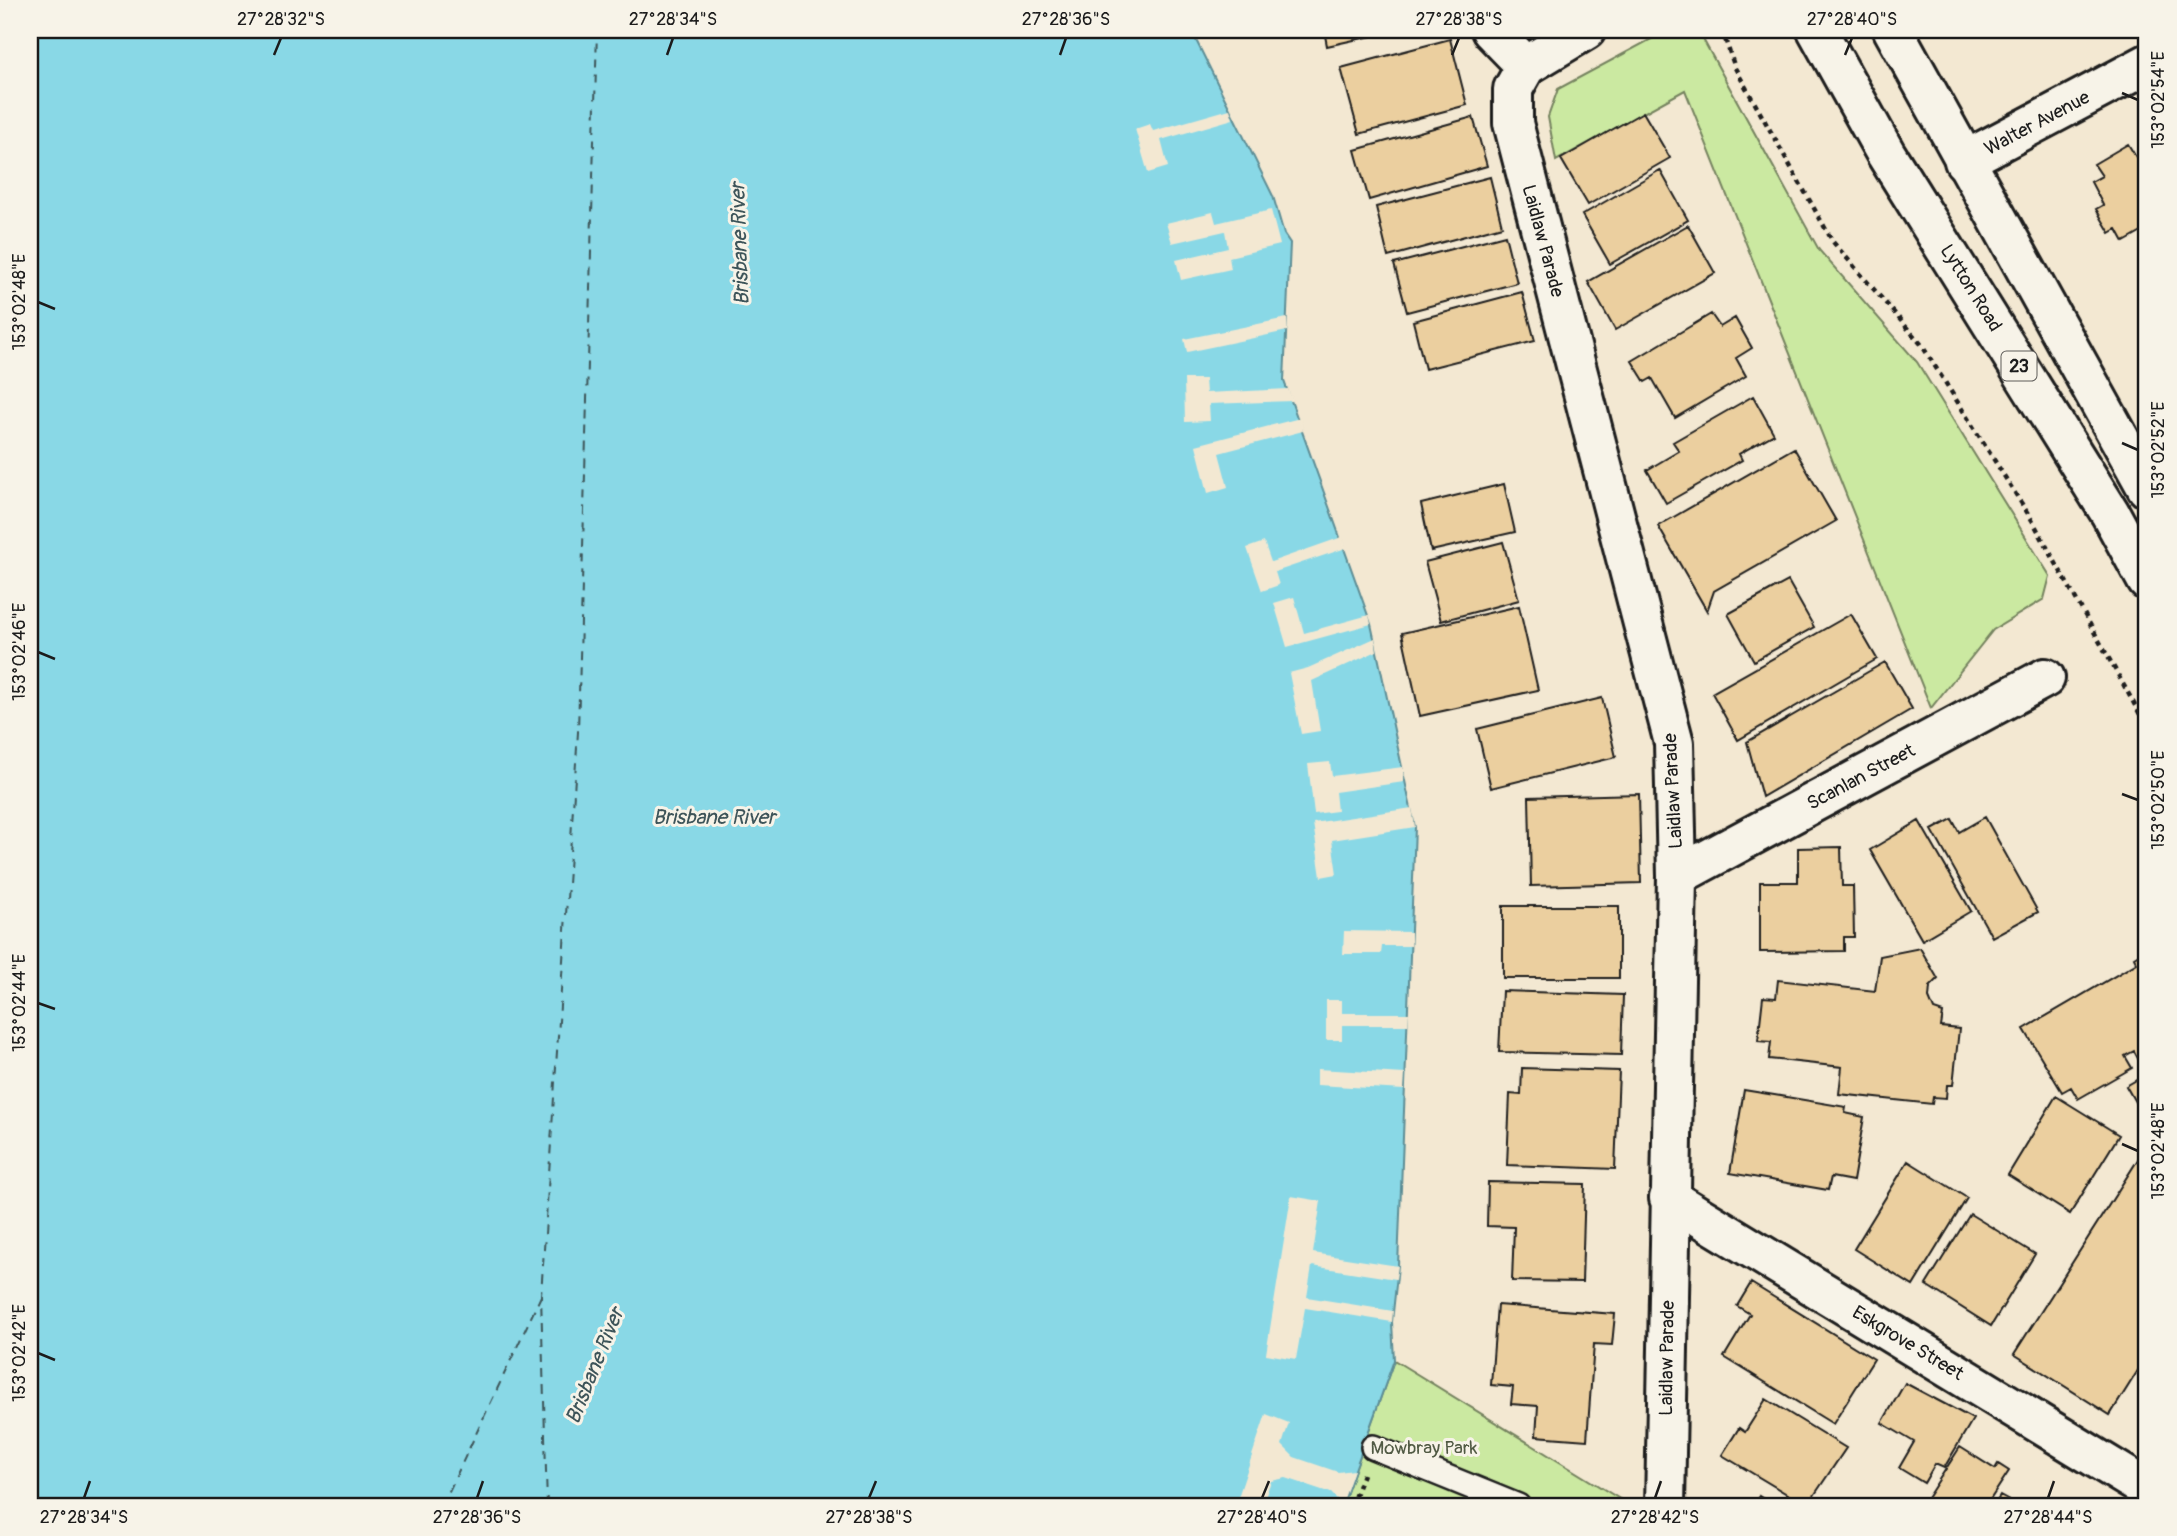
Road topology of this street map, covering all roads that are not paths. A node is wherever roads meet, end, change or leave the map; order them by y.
1 (1491, 30) edge
2 (1586, 30) edge
3 (1817, 30) edge
4 (1893, 30) edge
5 (2147, 64) edge
6 (1526, 66) junction
7 (1964, 161) junction
8 (2147, 488) edge
9 (2147, 581) edge
10 (2045, 678) dead end
11 (1677, 876) junction
12 (1669, 1198) junction
13 (1373, 1447) dead end
14 (2147, 1489) edge
15 (1518, 1506) edge
16 (1665, 1506) edge

1 - 6 street
2 - 6 street
3 - 9 street, Lytton Road / 23
4 - 7 street
5 - 7 street, Walter Avenue
6 - 11 street, Laidlaw Parade
7 - 8 street
10 - 11 street, Scanlan Street
11 - 12 street, Laidlaw Parade
12 - 14 street, Eskgrove Street
12 - 16 street, Laidlaw Parade
13 - 15 lane

